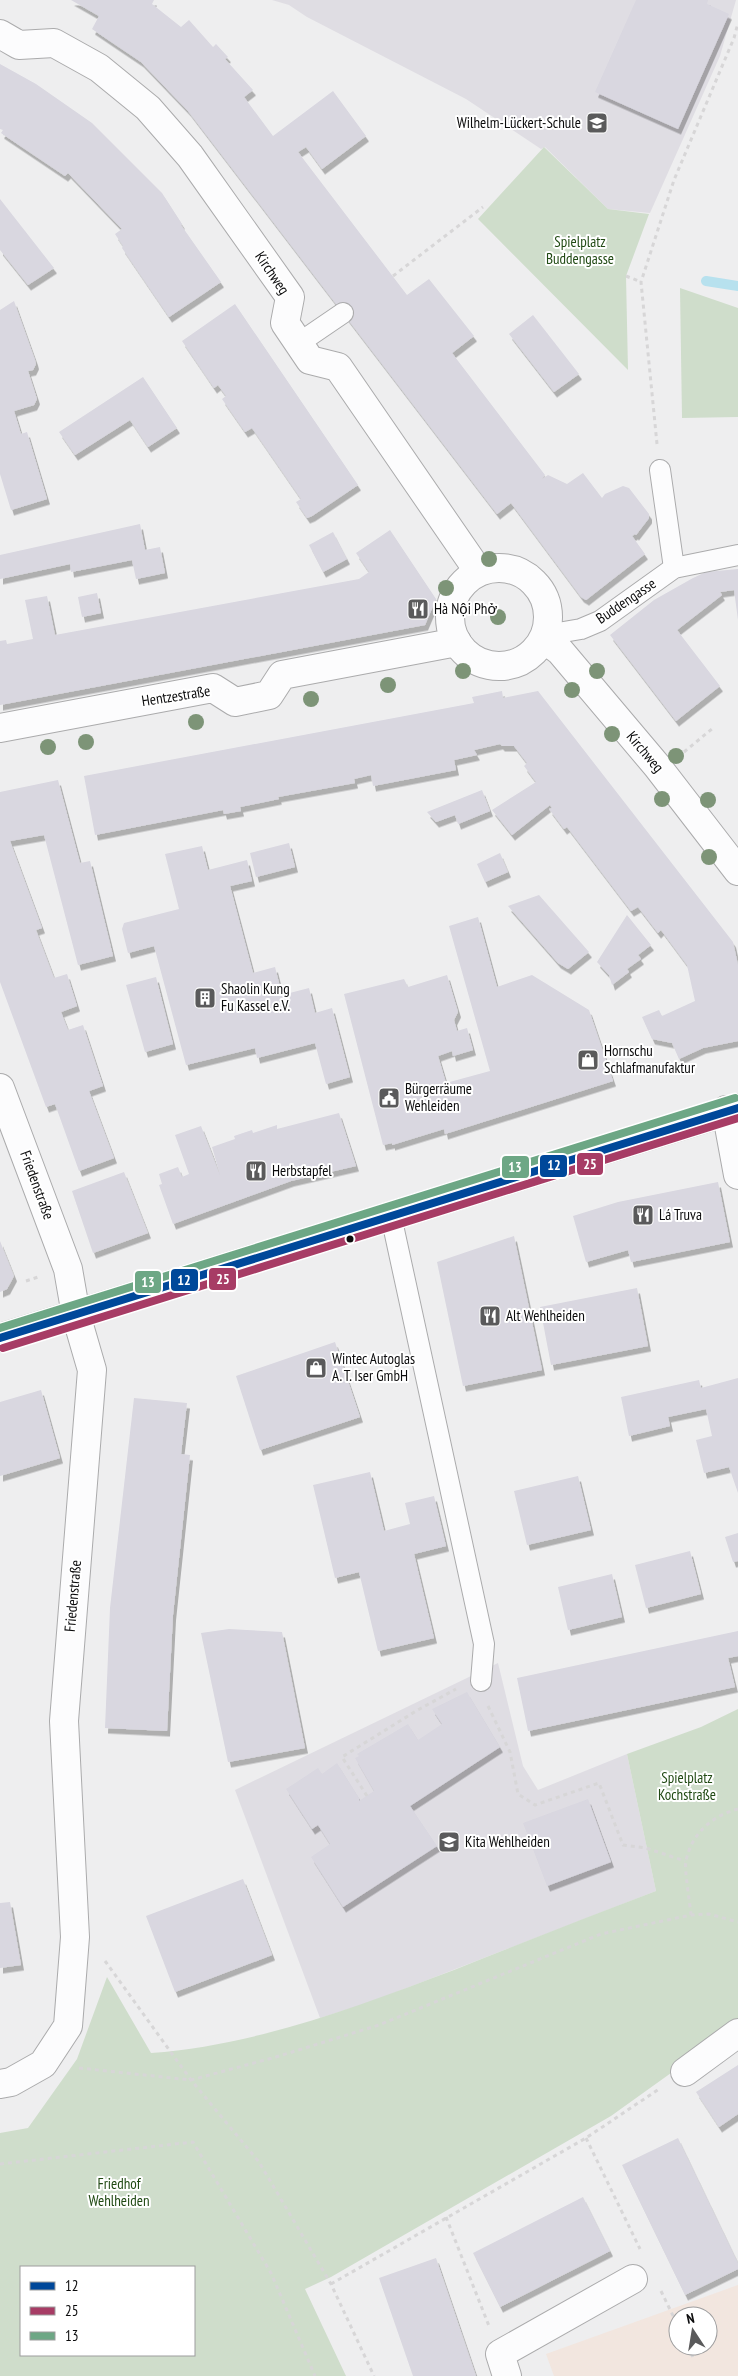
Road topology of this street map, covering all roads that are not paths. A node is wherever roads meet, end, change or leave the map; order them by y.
1 (0, 34) edge
2 (343, 313) dead end
3 (299, 343) junction
4 (660, 470) road end
5 (738, 555) edge
6 (674, 568) junction
7 (479, 572) junction
8 (545, 637) junction
9 (457, 642) junction
10 (0, 728) edge
11 (738, 871) edge
12 (0, 1088) edge
13 (732, 1109) edge
14 (738, 1175) edge
15 (391, 1216) junction
16 (76, 1315) junction
17 (0, 1338) edge
18 (481, 1681) road end
19 (738, 2033) edge
20 (685, 2072) road end
21 (0, 2084) edge
22 (646, 2283) road end
23 (504, 2365) edge

1 - 3 street, Kirchweg
2 - 3 lane
3 - 7 street, Kirchweg
4 - 6 lane
5 - 6 lane, Buddengasse
6 - 8 lane, Buddengasse
7 - 8 street
7 - 9 street
8 - 9 street
8 - 11 street, Kirchweg
9 - 10 street, Hentzestraße
12 - 16 street, Friedenstraße
13 - 14 street
13 - 15 street
15 - 16 street
15 - 18 lane
16 - 17 street
16 - 21 street, Friedenstraße
19 - 20 street
22 - 23 street

